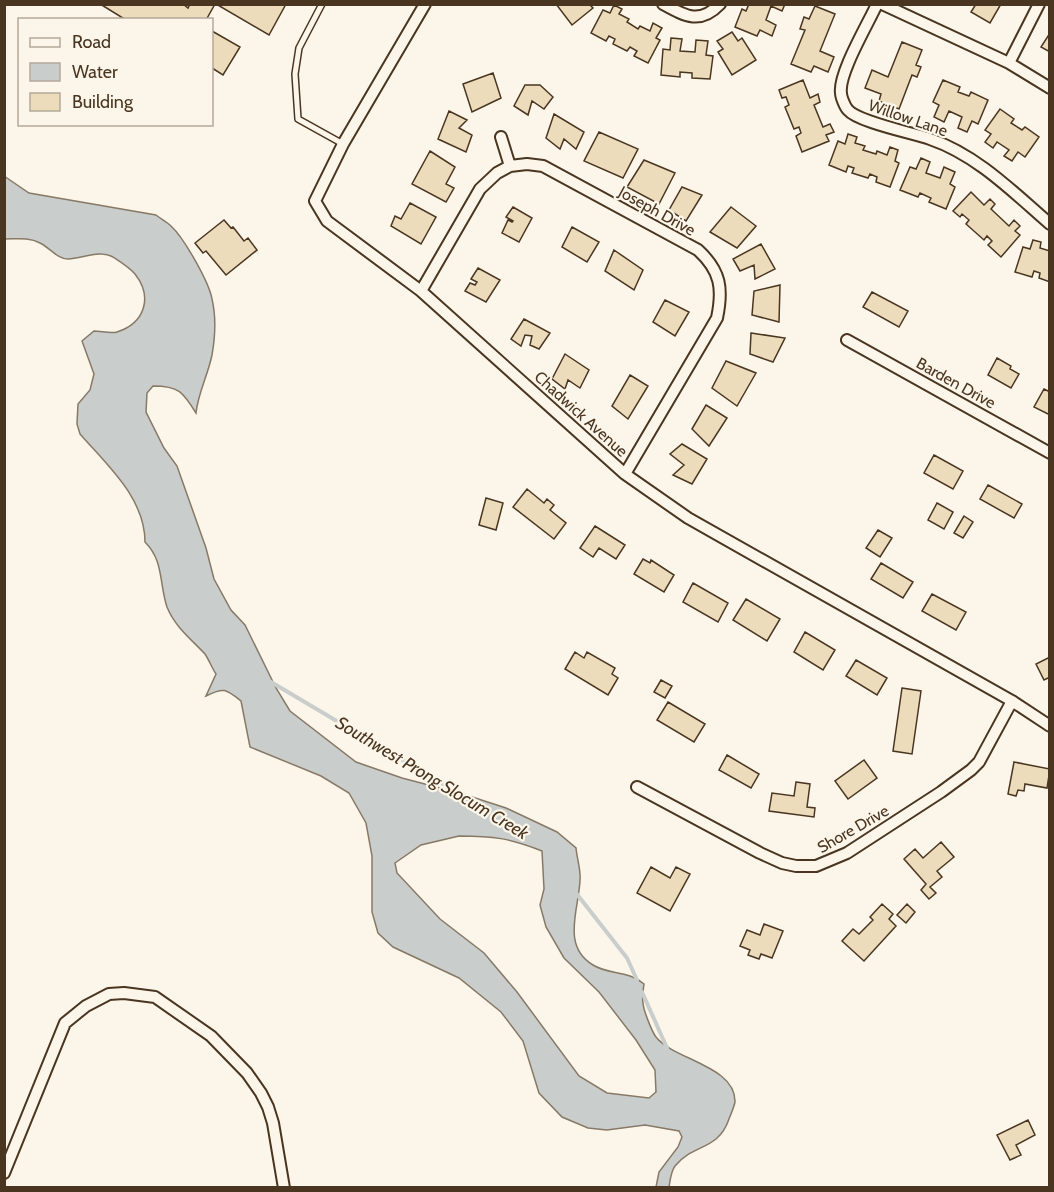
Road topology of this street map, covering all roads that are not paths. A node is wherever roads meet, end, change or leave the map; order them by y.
1 (322, 4) edge
2 (425, 4) edge
3 (663, 4) edge
4 (720, 4) edge
5 (877, 4) edge
6 (882, 4) edge
7 (1039, 4) edge
8 (1009, 63) junction
9 (1050, 88) edge
10 (501, 137) dead end
11 (343, 144) junction
12 (510, 166) junction
13 (1050, 224) edge
14 (421, 291) junction
15 (847, 340) dead end
16 (1050, 453) edge
17 (625, 474) junction
18 (1011, 701) junction
19 (1050, 726) edge
20 (637, 787) dead end
21 (4, 1173) edge
22 (284, 1188) edge

1 - 11 lane
2 - 11 street, Chadwick Avenue
3 - 4 street
5 - 13 street, Willow Lane
6 - 8 street
7 - 8 street
8 - 9 street
10 - 12 street
11 - 14 street, Chadwick Avenue
12 - 14 street
12 - 17 street, Joseph Drive
14 - 17 street, Chadwick Avenue
15 - 16 street, Barden Drive
17 - 18 street, Chadwick Avenue
18 - 19 street, Chadwick Avenue
18 - 20 street, Shore Drive
21 - 22 street

